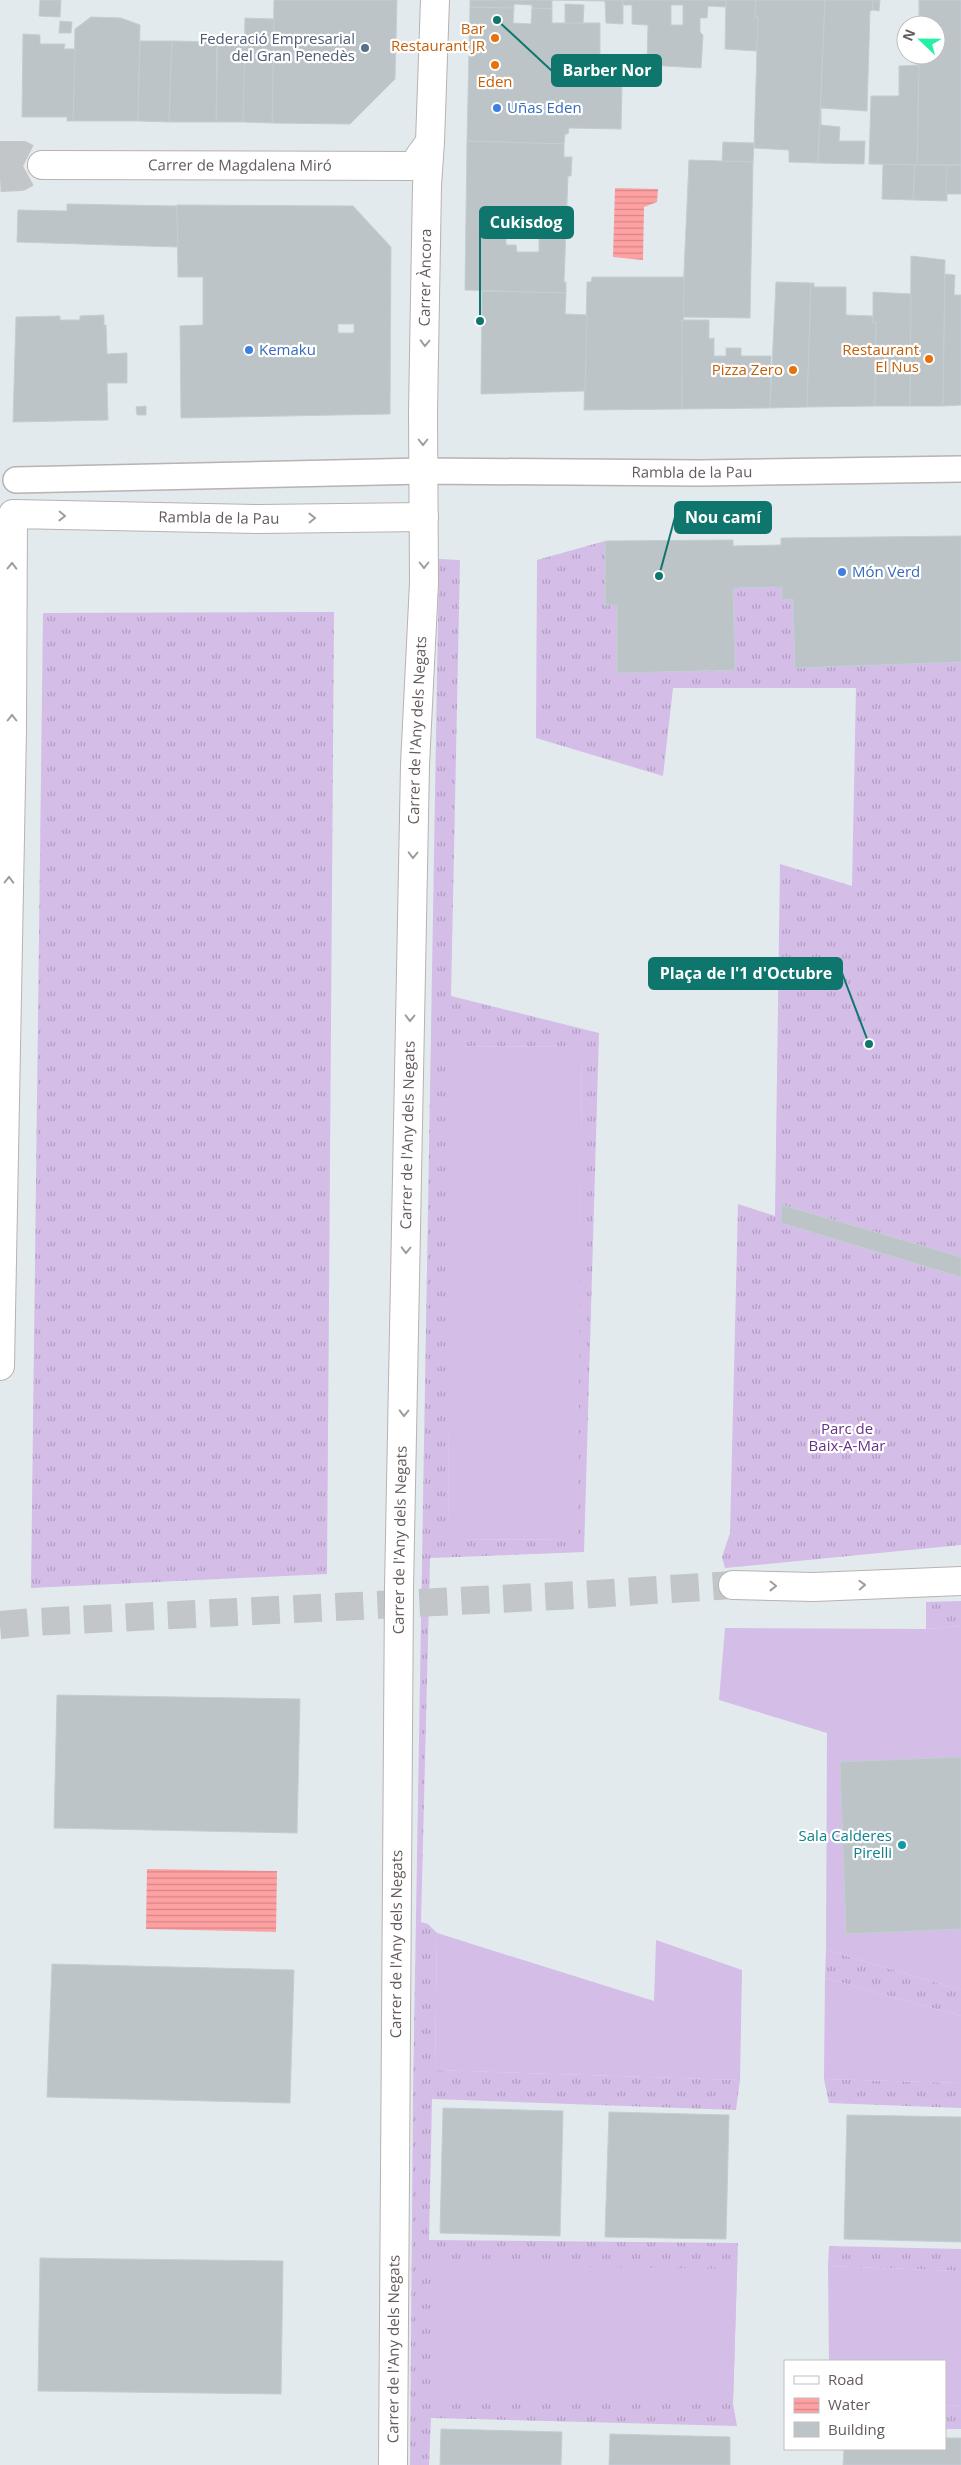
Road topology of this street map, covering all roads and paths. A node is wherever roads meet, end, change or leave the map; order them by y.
1 (435, 0) edge
2 (42, 165) dead end
3 (419, 175) junction
4 (961, 469) edge
5 (423, 471) junction
6 (16, 480) dead end
7 (424, 517) junction
8 (0, 1366) edge
9 (961, 1581) edge
10 (733, 1585) tunnel mouth
11 (393, 2465) edge

1 - 3 street
2 - 3 street, Carrer de Magdalena Miró
3 -> 5 street, Carrer Àncora
4 - 5 street, Rambla de la Pau
5 - 6 street, Rambla de la Pau
5 - 7 street
8 -> 7 street, Rambla de la Pau
7 -> 11 street, Carrer de l'Any dels Negats
10 -> 9 street

